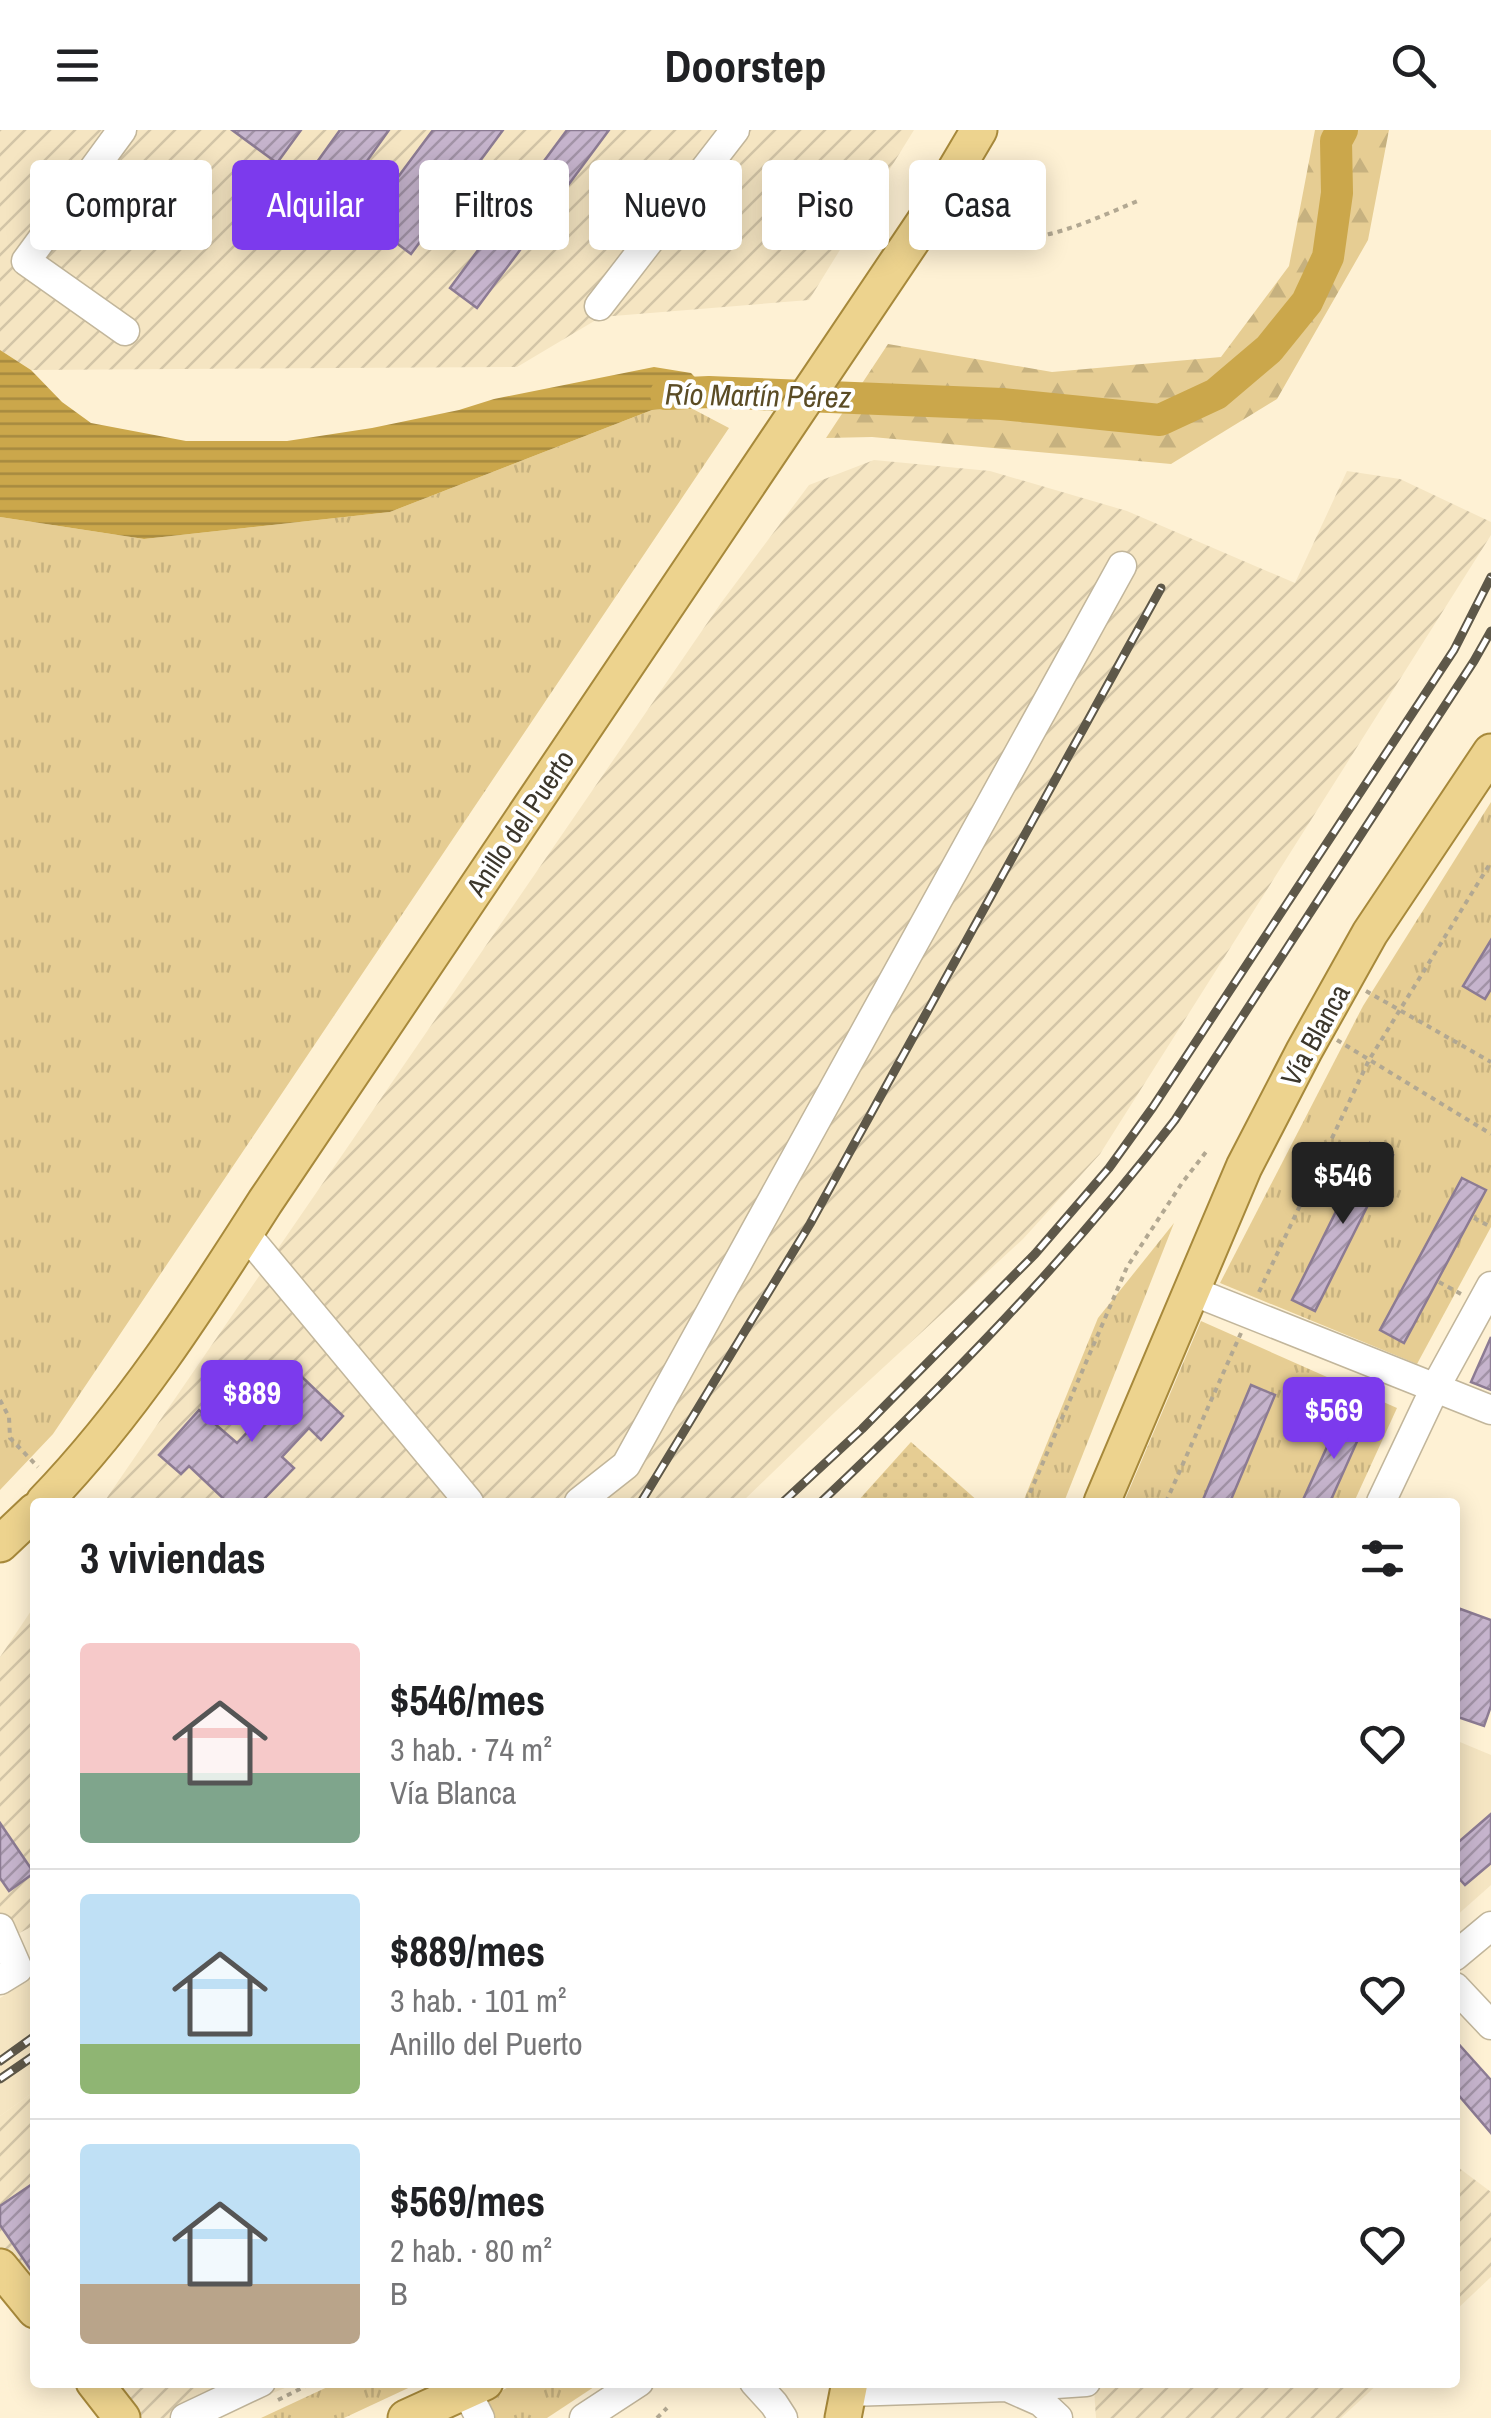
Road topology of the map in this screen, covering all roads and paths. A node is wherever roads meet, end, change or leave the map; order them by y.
1 (122, 130) edge
2 (735, 130) edge
3 (980, 130) edge
4 (962, 160) edge
5 (1140, 200) dead end
6 (1046, 236) edge
7 (909, 245) edge
8 (600, 306) dead end
9 (125, 330) dead end
10 (1122, 566) dead end
11 (1491, 752) edge
12 (1478, 776) edge
13 (1491, 862) edge
14 (1348, 974) junction
15 (1399, 1010) junction
16 (1318, 1027) junction
17 (1369, 1060) junction
18 (1491, 1062) edge
19 (1491, 1134) edge
20 (1206, 1152) dead end
21 (1474, 1218) dead end
22 (1491, 1227) edge
23 (245, 1233) junction
24 (1491, 1286) edge
25 (1192, 1290) junction
26 (1249, 1314) junction
27 (1435, 1388) junction
28 (0, 1400) edge
29 (1491, 1410) edge
30 (45, 1498) edge
31 (48, 1498) edge
32 (466, 1498) edge
33 (584, 1498) edge
34 (1028, 1498) edge
35 (1104, 1498) edge
36 (1168, 1498) edge
37 (1383, 1498) edge
38 (30, 1515) edge
39 (0, 1544) edge
40 (1491, 1926) edge
41 (0, 1928) edge
42 (1460, 1952) edge
43 (0, 1980) edge
44 (1460, 1992) edge
45 (1491, 2025) edge
46 (0, 2267) edge
47 (30, 2304) edge
48 (99, 2388) edge
49 (249, 2388) edge
50 (630, 2388) edge
51 (759, 2388) edge
52 (993, 2388) edge
53 (1009, 2388) edge
54 (475, 2394) edge
55 (842, 2399) edge
56 (667, 2408) dead end
57 (122, 2418) edge
58 (185, 2418) edge
59 (404, 2418) edge
60 (584, 2418) edge
61 (657, 2418) edge
62 (783, 2418) edge
63 (1058, 2418) edge

1 - 9 street
2 - 8 street
3 - 4 main road, Anillo del Puerto
5 - 6 path
7 - 23 main road, Anillo del Puerto
10 - 33 street
11 - 12 main road, Vía Blanca
12 - 14 main road, Vía Blanca
13 - 15 path
14 - 15 path
14 - 16 main road, Vía Blanca
15 - 17 path
15 - 18 path
16 - 17 path
16 - 25 main road, Vía Blanca
17 - 19 path
17 - 26 path
20 - 34 path
21 - 22 path
23 - 31 main road, Anillo del Puerto
23 - 32 street
24 - 27 street
25 - 26 street
25 - 35 main road, Vía Blanca
26 - 27 street
26 - 36 path
27 - 29 street
27 - 37 street
28 - 30 path
38 - 39 main road, Anillo del Puerto
40 - 42 street
41 - 43 street
44 - 45 street
46 - 47 main road
48 - 57 main road
49 - 58 street
50 - 60 street
51 - 62 street
52 - 55 street
53 - 63 street
54 - 59 main road
56 - 61 path

